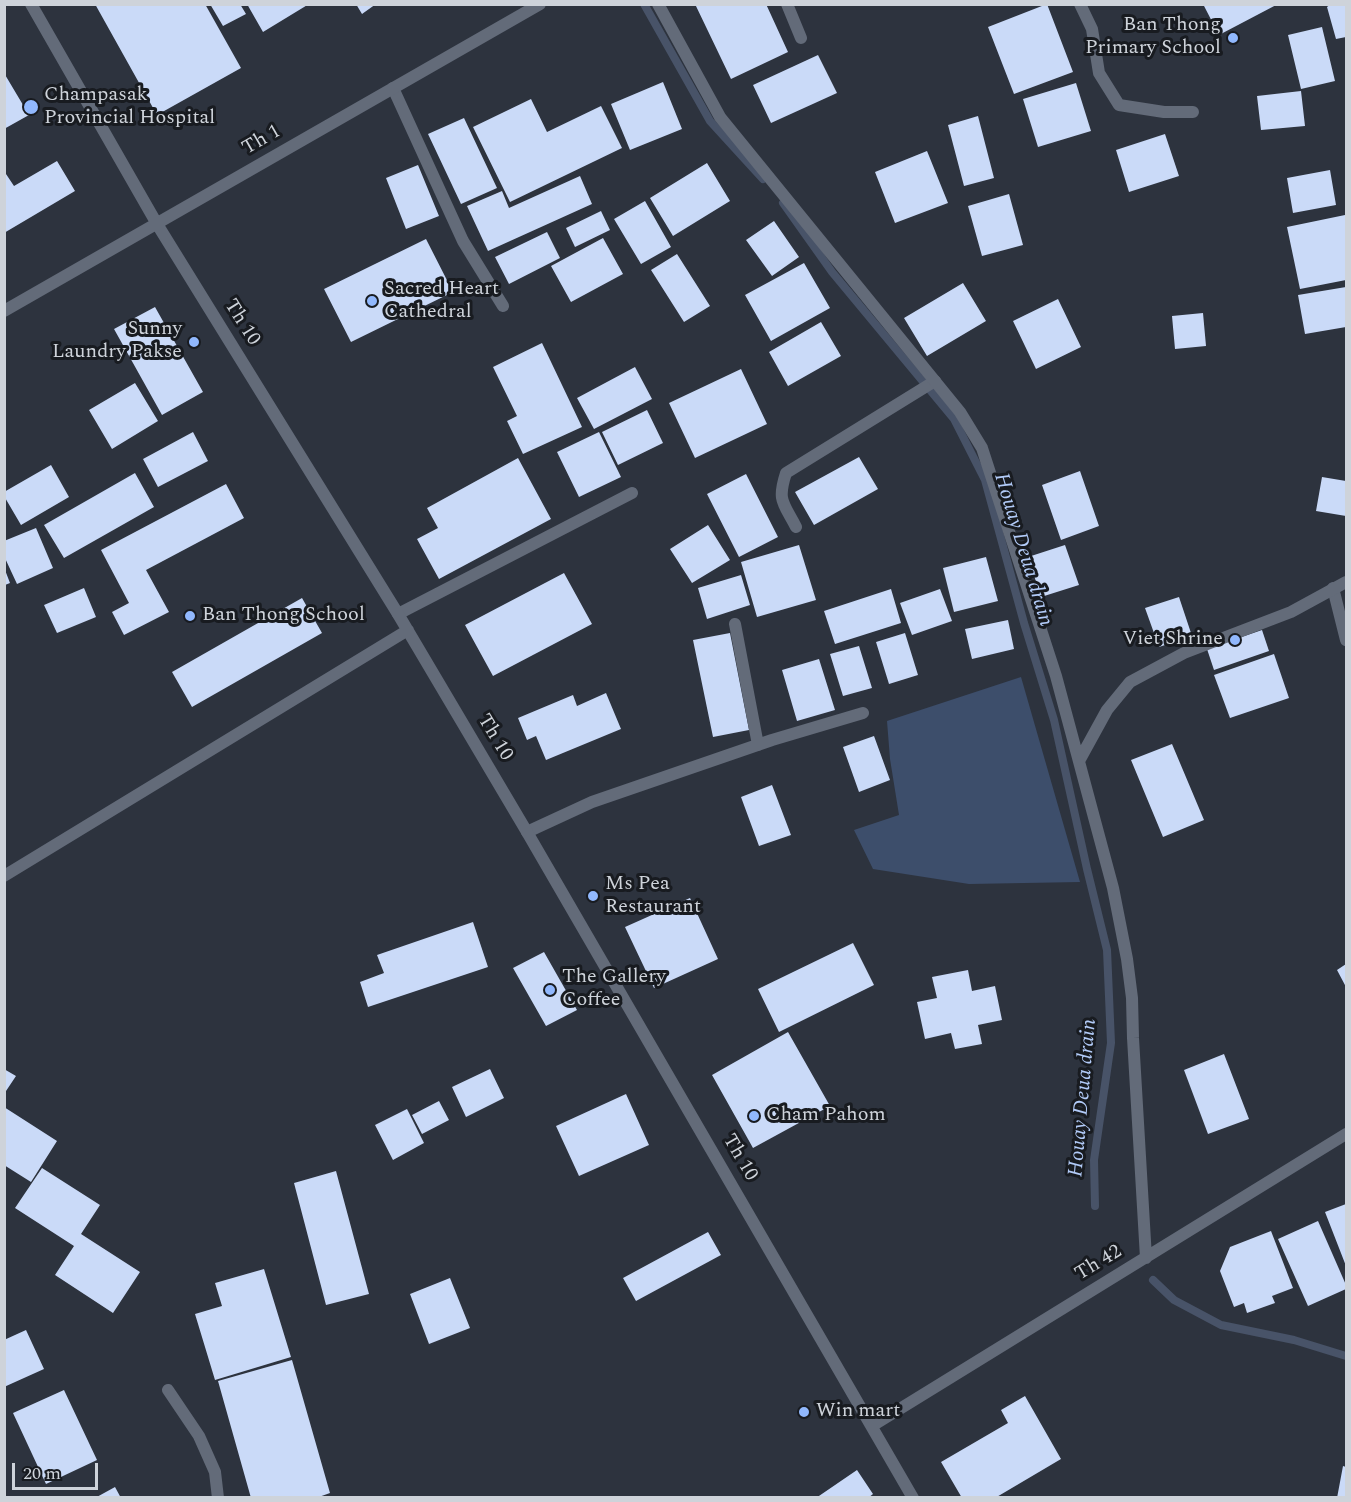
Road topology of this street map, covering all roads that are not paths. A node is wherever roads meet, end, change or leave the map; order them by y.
1 (32, 4) edge
2 (658, 4) edge
3 (787, 4) edge
4 (1080, 4) edge
5 (538, 5) edge
6 (801, 38) dead end
7 (393, 88) junction
8 (1193, 112) dead end
9 (157, 224) junction
10 (503, 306) dead end
11 (4, 311) edge
12 (933, 381) junction
13 (632, 493) dead end
14 (796, 527) dead end
15 (1347, 582) edge
16 (1333, 588) junction
17 (398, 614) junction
18 (735, 624) dead end
19 (408, 630) junction
20 (1347, 639) edge
21 (863, 712) dead end
22 (758, 745) junction
23 (1079, 761) junction
24 (527, 832) junction
25 (4, 876) edge
26 (1347, 1134) edge
27 (1146, 1258) junction
28 (168, 1390) dead end
29 (872, 1426) junction
30 (218, 1497) edge
31 (913, 1497) edge

1 - 9 street, Th 10
2 - 12 street
3 - 6 street
4 - 8 street
5 - 7 street, Th 1
7 - 9 street, Th 1
7 - 10 street
9 - 11 street, Th 1
9 - 17 street, Th 10
12 - 14 street
12 - 23 street
13 - 17 street
15 - 16 street
16 - 20 street
16 - 23 street
17 - 19 street, Th 10
18 - 22 street
19 - 24 street, Th 10
19 - 25 street
21 - 22 street
22 - 24 street
23 - 27 street
24 - 29 street, Th 10
26 - 27 street, Th 42
27 - 29 street, Th 42
28 - 30 street
29 - 31 street, Th 10

